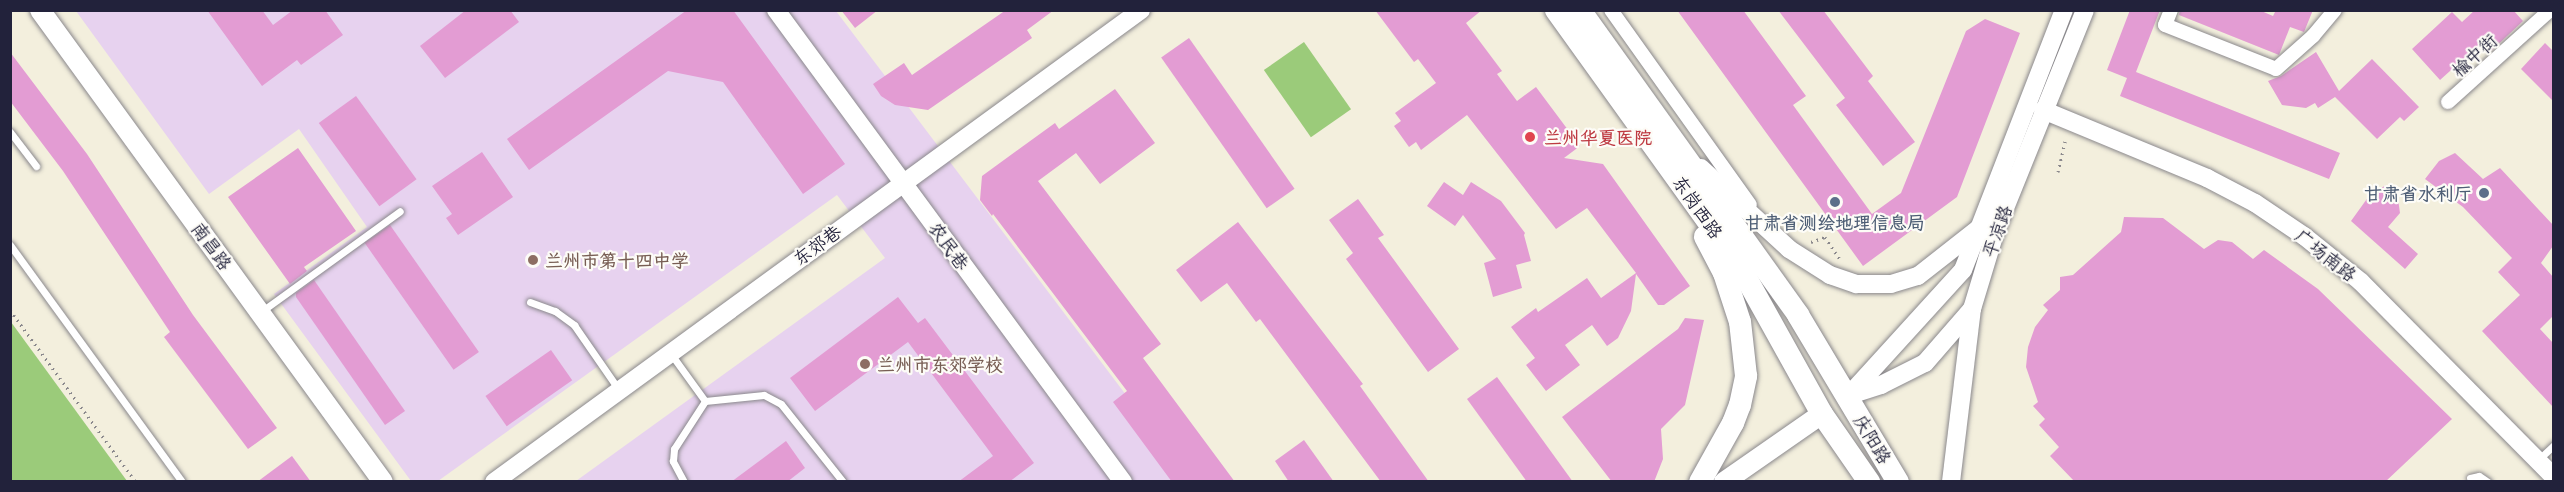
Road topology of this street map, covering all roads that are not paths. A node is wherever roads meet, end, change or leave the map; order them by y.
1 (40, 10) edge
2 (776, 10) edge
3 (1141, 10) edge
4 (1556, 10) edge
5 (1580, 10) edge
6 (1611, 10) edge
7 (2064, 10) edge
8 (2085, 10) edge
9 (2171, 10) edge
10 (2335, 10) edge
11 (2550, 10) edge
12 (2448, 102) dead end
13 (2043, 110) junction
14 (10, 132) edge
15 (1672, 153) junction
16 (36, 166) dead end
17 (902, 182) junction
18 (400, 211) dead end
19 (1763, 224) junction
20 (1979, 228) junction
21 (10, 245) edge
22 (530, 303) dead end
23 (1972, 309) junction
24 (260, 313) junction
25 (669, 353) junction
26 (619, 390) junction
27 (1847, 396) junction
28 (705, 401) junction
29 (1822, 414) junction
30 (2553, 445) edge
31 (2537, 460) junction
32 (2553, 477) edge
33 (2470, 478) dead end
34 (182, 482) edge
35 (383, 482) edge
36 (494, 482) edge
37 (684, 482) edge
38 (843, 482) edge
39 (1123, 482) edge
40 (1700, 482) edge
41 (1724, 482) edge
42 (1869, 482) edge
43 (1898, 482) edge
44 (1951, 482) edge
45 (2488, 482) edge

1 - 24 main road, 南昌路
2 - 17 street, 农民巷
3 - 17 street, 东郊巷
4 - 15 main road, 东岗西路
5 - 15 main road, 东岗西路
6 - 19 street
7 - 20 street, 平凉路
8 - 13 street, 平凉路
9 - 10 street
11 - 12 street, 榆中街
13 - 23 street, 平凉路
13 - 31 street, 广场南路
14 - 16 lane
15 - 19 street
15 - 27 main road, 东岗西路
15 - 29 main road, 东岗西路
15 - 40 main road
17 - 25 street, 东郊巷
17 - 39 street, 农民巷
18 - 24 lane
19 - 20 street
20 - 27 street, 平凉路
21 - 34 lane
22 - 26 lane
23 - 27 street, 平凉路
23 - 44 street
24 - 35 main road, 南昌路
25 - 26 street, 东郊巷
25 - 28 lane
26 - 36 street, 东郊巷
27 - 29 main road, 平凉路
27 - 43 main road, 庆阳路
28 - 37 lane
28 - 38 lane
29 - 41 main road, 平凉路
29 - 42 main road, 庆阳路
30 - 31 lane
31 - 32 street, 广场南路
33 - 45 lane

